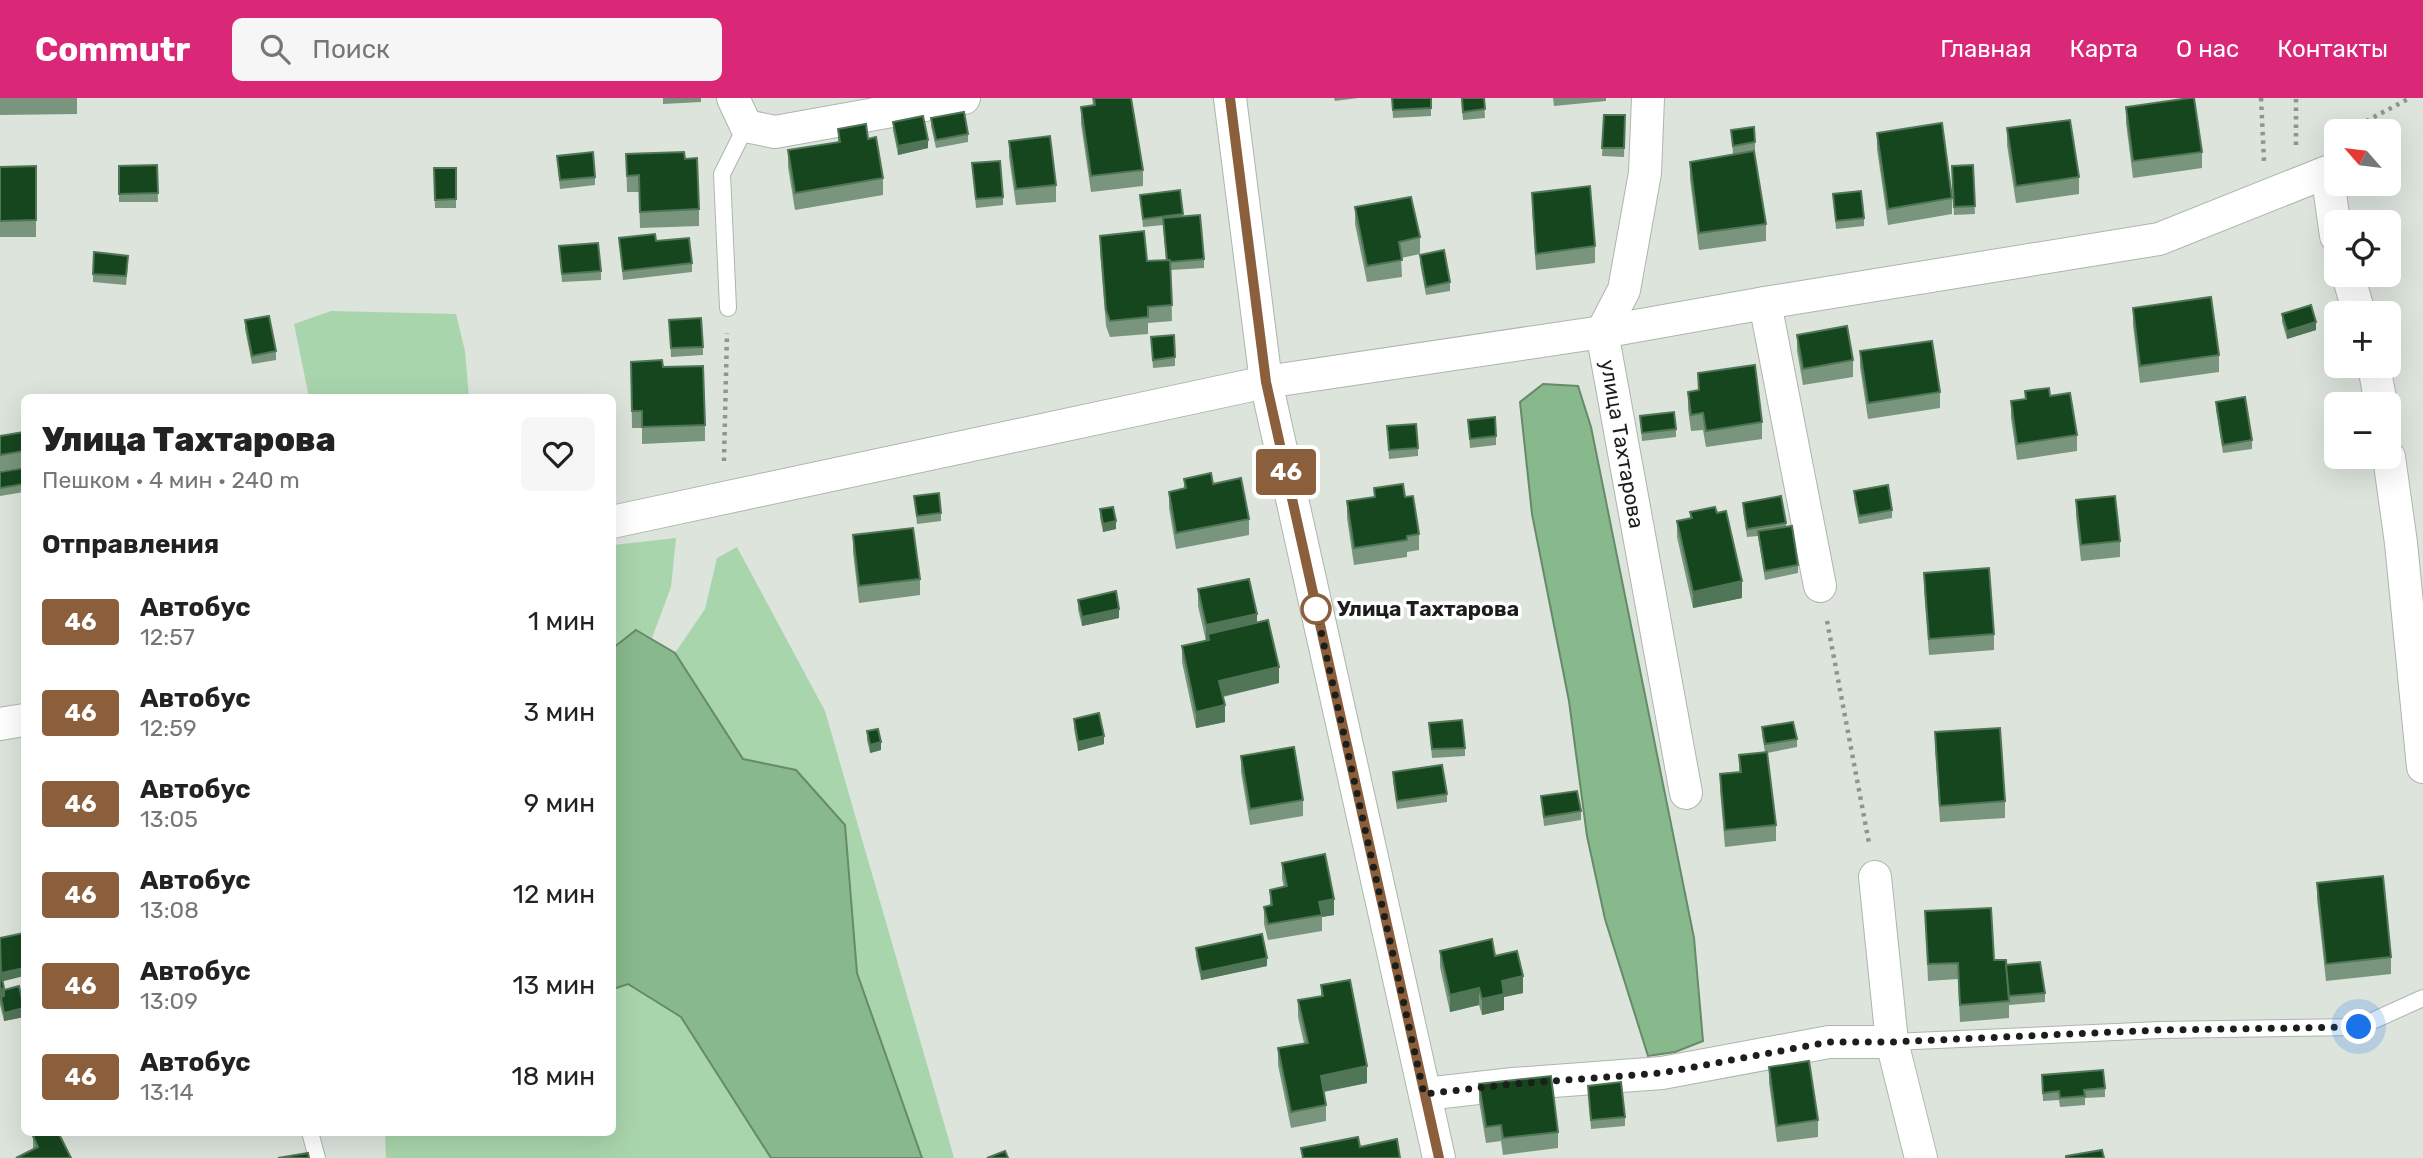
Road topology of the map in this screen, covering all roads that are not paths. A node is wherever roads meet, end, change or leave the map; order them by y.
1 (964, 98) edge
2 (1230, 98) edge
3 (1648, 98) edge
4 (740, 112) edge
5 (2333, 210) edge
6 (1765, 303) junction
7 (728, 308) road end
8 (1602, 332) junction
9 (1266, 382) junction
10 (2391, 469) edge
11 (616, 521) edge
12 (1820, 586) road end
13 (21, 720) edge
14 (0, 724) edge
15 (2423, 766) edge
16 (1686, 793) dead end
17 (1875, 877) road end
18 (2423, 998) edge
19 (1892, 1042) junction
20 (1424, 1094) junction
21 (311, 1136) edge
22 (317, 1158) edge
23 (1439, 1158) edge
24 (1921, 1158) edge

1 - 4 street
2 - 9 street
3 - 8 street, улица Тахтарова
4 - 7 lane
5 - 6 street
6 - 8 street
6 - 12 street
8 - 9 street
8 - 16 street, улица Тахтарова
9 - 11 street
9 - 20 street
10 - 15 street
13 - 14 street
17 - 19 street
18 - 19 lane
19 - 20 street
19 - 24 street
20 - 23 street
21 - 22 lane

